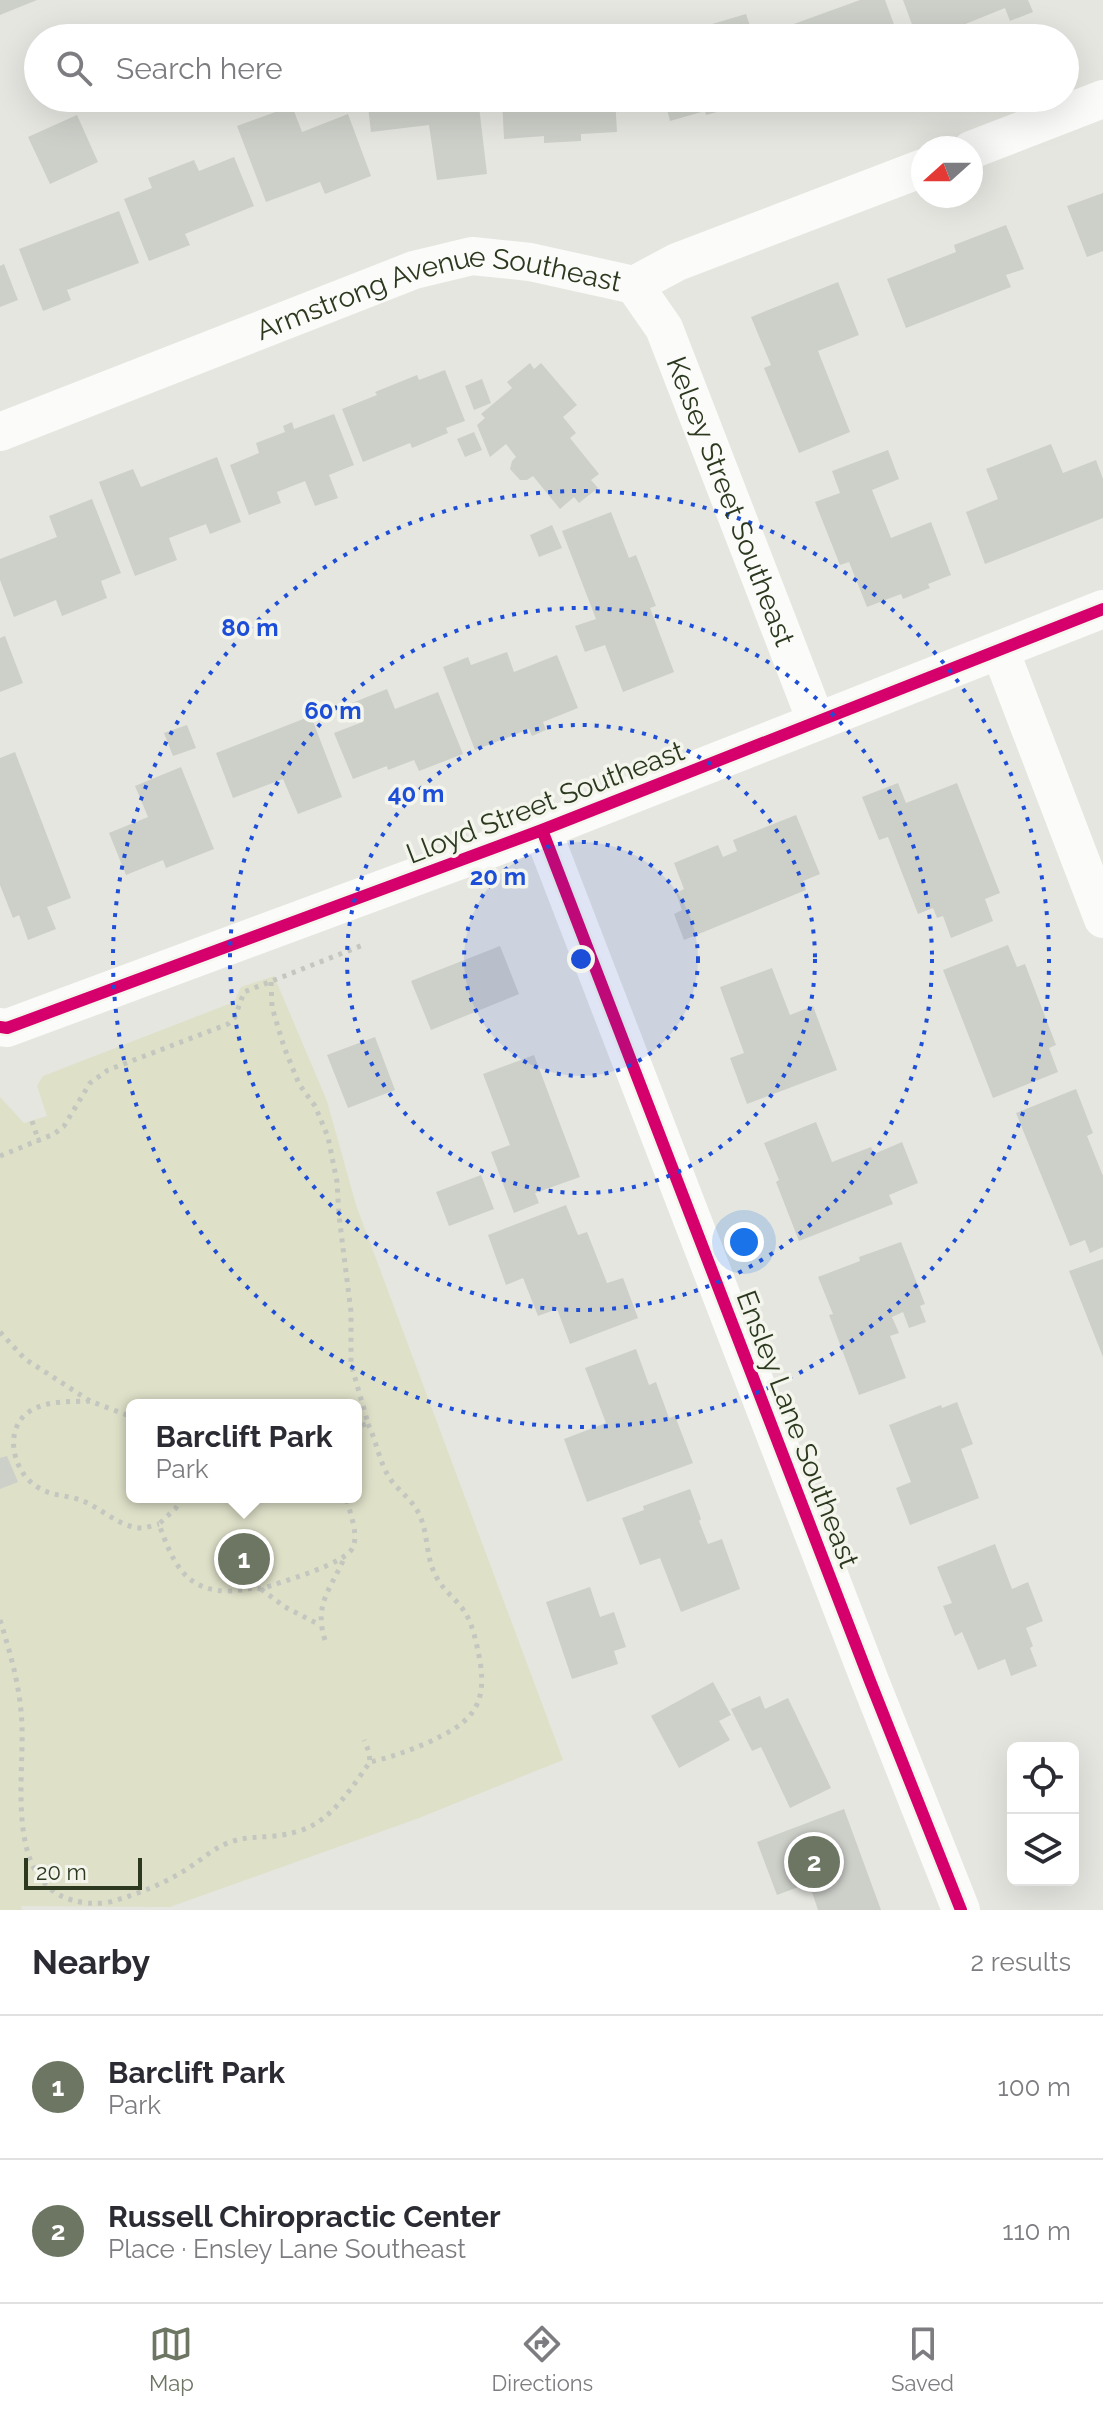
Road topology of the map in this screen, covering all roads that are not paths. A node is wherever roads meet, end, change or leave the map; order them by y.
1 (1103, 99) edge
2 (1079, 108) edge
3 (1069, 112) edge
4 (983, 145) edge
5 (911, 173) edge
6 (634, 285) junction
7 (0, 432) edge
8 (1103, 609) edge
9 (1000, 650) junction
10 (816, 721) junction
11 (542, 830) junction
12 (1103, 919) edge
13 (0, 1027) edge
14 (961, 1910) edge

1 - 2 street
3 - 4 street
5 - 6 street, Armstrong Avenue Southeast
6 - 7 street, Armstrong Avenue Southeast
6 - 10 street, Kelsey Street Southeast
8 - 9 street, Lloyd Street Southeast
9 - 10 street, Lloyd Street Southeast
9 - 12 street
10 - 11 street, Lloyd Street Southeast
11 - 13 street, Lloyd Street Southeast
11 - 14 street, Ensley Lane Southeast

